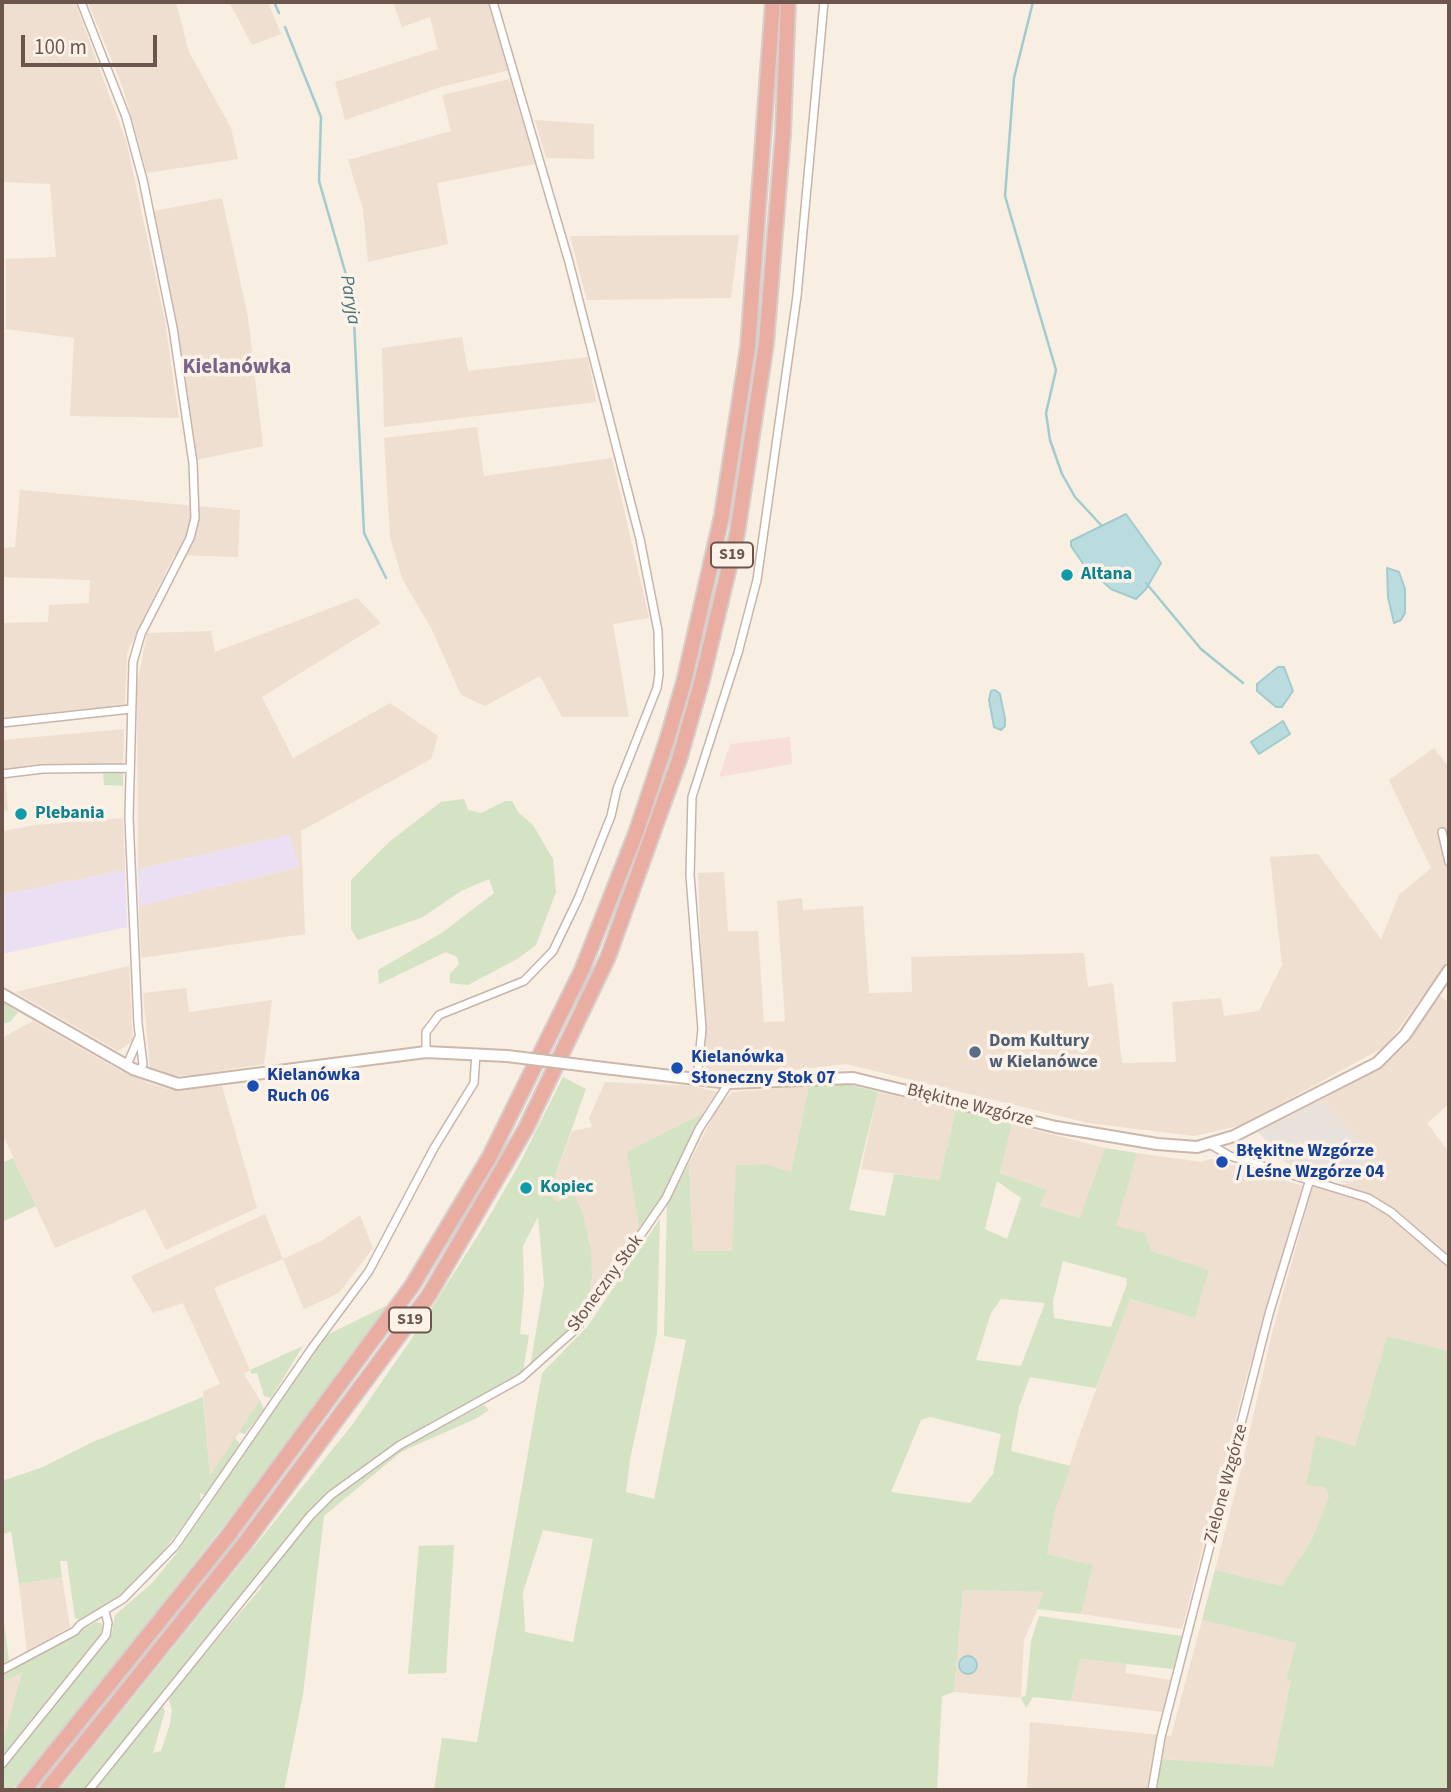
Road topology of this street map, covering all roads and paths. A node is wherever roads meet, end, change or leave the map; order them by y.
1 (81, 2) edge
2 (493, 2) edge
3 (773, 2) edge
4 (788, 2) edge
5 (824, 2) edge
6 (131, 709) junction
7 (2, 723) edge
8 (130, 768) junction
9 (2, 774) edge
10 (1442, 832) dead end
11 (1449, 862) edge
12 (1449, 970) edge
13 (2, 994) edge
14 (139, 1037) junction
15 (426, 1052) junction
16 (476, 1053) junction
17 (127, 1065) junction
18 (140, 1073) junction
19 (697, 1079) junction
20 (729, 1083) junction
21 (1211, 1145) junction
22 (1310, 1179) junction
23 (1449, 1262) edge
24 (105, 1612) junction
25 (2, 1670) edge
26 (2, 1764) edge
27 (24, 1790) edge
28 (47, 1790) edge
29 (89, 1790) edge
30 (1152, 1790) edge

1 - 6 street
2 - 15 street
3 - 27 highway, S19
4 - 28 highway, S19
5 - 19 street
6 - 7 street
6 - 8 street
8 - 9 street
8 - 14 street
10 - 11 street
12 - 21 street
13 - 17 street, Błękitne Wzgórze
14 - 17 street
14 - 18 street
15 - 16 street, Błękitne Wzgórze
15 - 18 street, Błękitne Wzgórze
16 - 19 street, Błękitne Wzgórze, bridge
16 - 24 street
17 - 18 street, Błękitne Wzgórze
19 - 20 street, Błękitne Wzgórze
20 - 21 street, Błękitne Wzgórze
20 - 29 street, Słoneczny Stok
21 - 22 street
22 - 23 street
22 - 30 street, Zielone Wzgórze
24 - 25 street
24 - 26 street

